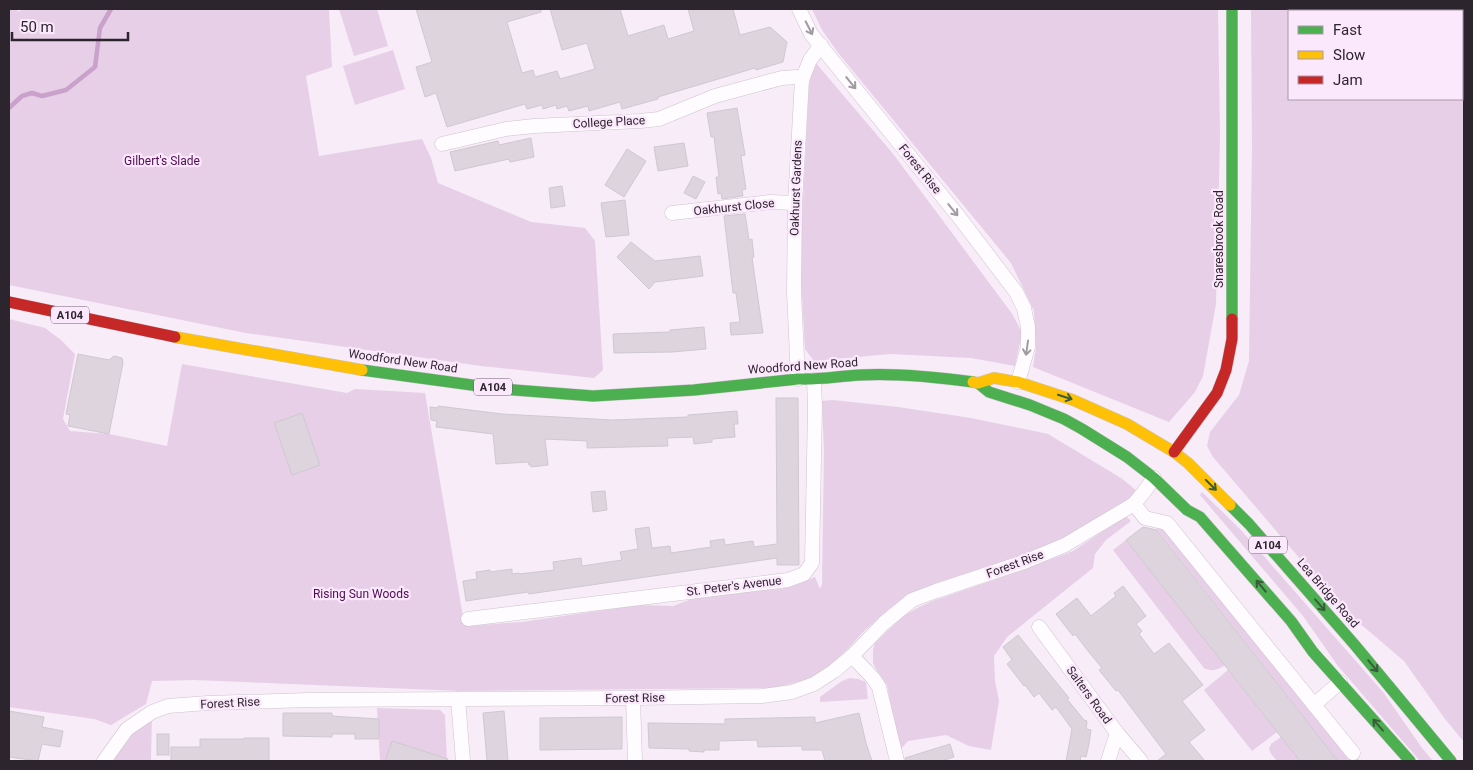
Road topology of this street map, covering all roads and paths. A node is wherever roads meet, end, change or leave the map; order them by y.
1 (799, 9) edge
2 (1232, 9) edge
3 (821, 45) junction
4 (802, 80) junction
5 (442, 144) dead end
6 (795, 203) junction
7 (672, 213) dead end
8 (9, 302) edge
9 (798, 379) junction
10 (814, 380) junction
11 (978, 382) junction
12 (1018, 382) junction
13 (1169, 460) junction
14 (1154, 478) junction
15 (1199, 503) dead end
16 (1134, 504) junction
17 (1200, 516) junction
18 (468, 619) dead end
19 (1039, 627) dead end
20 (852, 656) junction
21 (1340, 682) junction
22 (632, 698) junction
23 (458, 699) junction
24 (1314, 705) junction
25 (1117, 733) junction
26 (1353, 753) dead end
27 (104, 761) edge
28 (463, 761) edge
29 (635, 761) edge
30 (897, 761) edge
31 (1108, 761) edge
32 (1141, 761) edge
33 (1410, 761) edge
34 (1451, 761) edge

1 -> 3 street
2 - 13 main road, Snaresbrook Road
3 - 4 street, Oakhurst Gardens
3 -> 12 street, Forest Rise
4 - 5 street, College Place
4 - 6 street, Oakhurst Gardens
6 - 7 street, Oakhurst Close
6 - 9 street, Oakhurst Gardens
8 - 9 main road, Woodford New Road / A104
9 - 10 main road, Woodford New Road / A104
10 - 11 main road, Woodford New Road / A104
10 - 18 street, St. Peter's Avenue
11 - 12 main road, Woodford New Road / A104
11 - 14 main road, Woodford New Road / A104
12 -> 13 main road, Woodford New Road / A104
13 - 14 main road, Snaresbrook Road
13 -> 34 main road, Lea Bridge Road / A104
14 - 16 street, Forest Rise
14 - 17 main road, A104
15 - 17 main road
16 - 20 street, Forest Rise
16 - 24 street
21 -> 17 main road, A104
19 - 25 street, Salters Road
20 - 22 street, Forest Rise
20 - 30 street
21 - 24 street
33 -> 21 main road, A104
22 - 23 street, Forest Rise
22 - 29 street
23 - 27 street, Forest Rise
23 - 28 street
24 - 26 street
25 - 31 street
25 - 32 street, Salters Road

